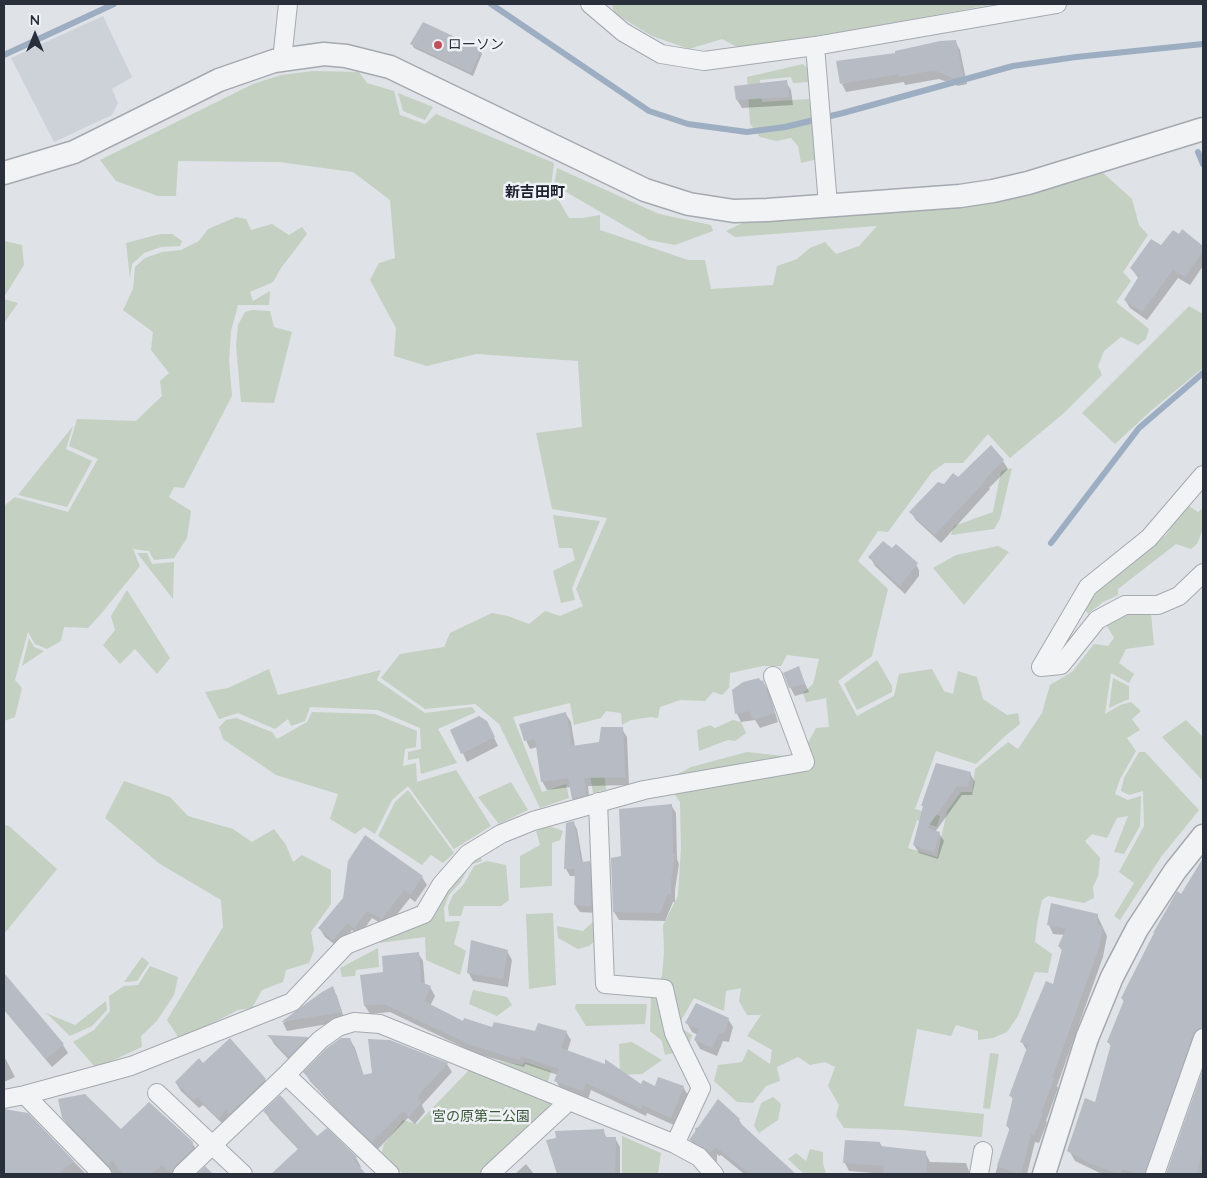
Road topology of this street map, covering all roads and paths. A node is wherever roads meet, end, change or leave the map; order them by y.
1 (288, 4) edge
2 (590, 4) edge
3 (1057, 4) edge
4 (815, 46) junction
5 (282, 60) junction
6 (1203, 129) edge
7 (4, 173) edge
8 (828, 205) junction
9 (1203, 475) edge
10 (1203, 573) edge
11 (773, 676) dead end
12 (598, 802) junction
13 (1203, 836) edge
14 (1203, 1038) edge
15 (286, 1075) junction
16 (157, 1093) dead end
17 (25, 1096) junction
18 (4, 1099) edge
19 (569, 1101) junction
20 (212, 1144) junction
21 (675, 1144) junction
22 (983, 1151) dead end
23 (102, 1174) edge
24 (182, 1174) edge
25 (243, 1174) edge
26 (390, 1174) edge
27 (490, 1174) edge
28 (714, 1174) edge
29 (979, 1174) edge
30 (1047, 1174) edge
31 (1155, 1174) edge

1 - 5 street
2 - 4 street
3 - 4 street
4 - 8 street
5 - 7 street
5 - 8 street
6 - 8 street
9 - 10 street
11 - 12 street
12 - 17 street
12 - 21 street
13 - 30 street
14 - 31 street
15 - 19 street
15 - 20 street
15 - 26 street
16 - 20 street
17 - 18 street
17 - 23 street
19 - 21 street
19 - 27 street
20 - 24 street
20 - 25 street
21 - 28 street
22 - 29 street

